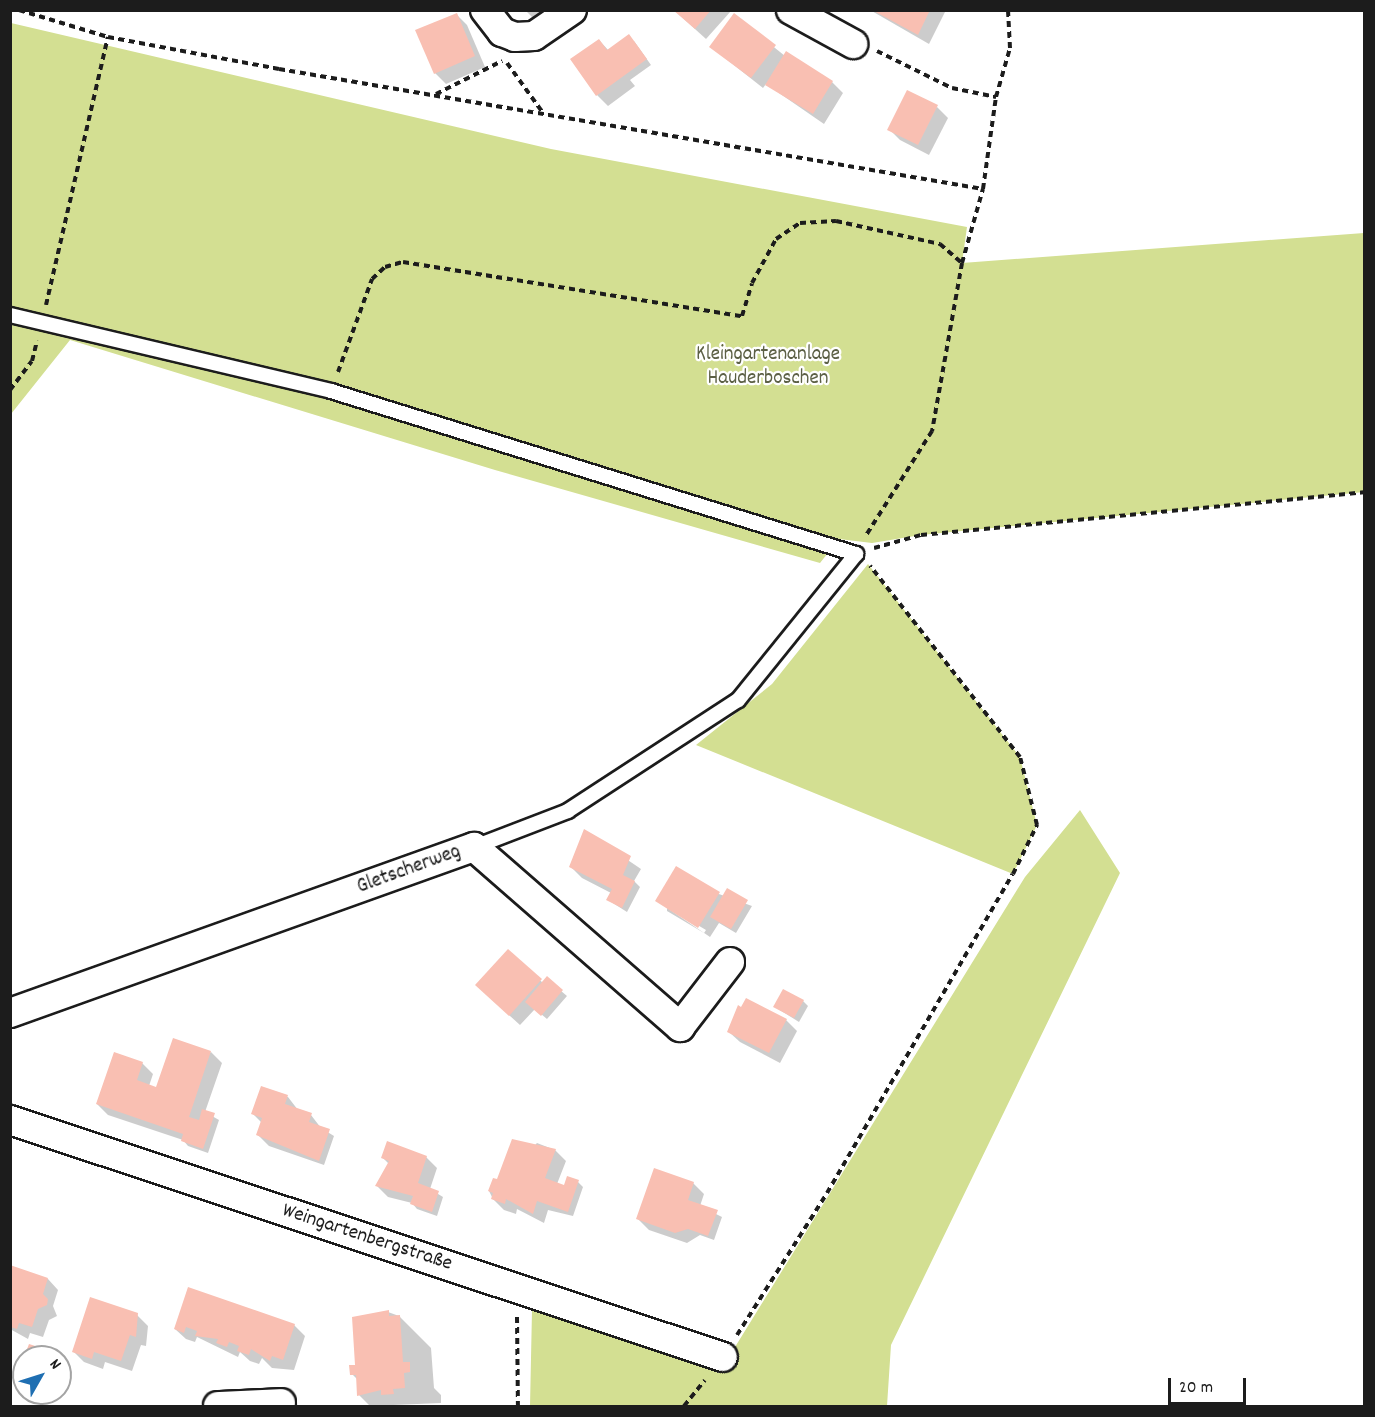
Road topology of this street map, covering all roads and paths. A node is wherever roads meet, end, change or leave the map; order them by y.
1 (485, 10) edge
2 (572, 10) edge
3 (791, 10) edge
4 (1008, 10) edge
5 (19, 11) edge
6 (108, 37) junction
7 (853, 44) joint
8 (436, 94) junction
9 (996, 97) junction
10 (543, 113) junction
11 (983, 189) junction
12 (962, 263) junction
13 (10, 315) edge
14 (41, 325) junction
15 (10, 390) edge
16 (331, 390) junction
17 (1365, 492) edge
18 (856, 554) junction
19 (474, 847) junction
20 (730, 962) dead end
21 (10, 1013) edge
22 (10, 1120) edge
23 (517, 1288) junction
24 (723, 1357) joint
25 (281, 1403) dead end
26 (218, 1407) edge
27 (518, 1407) edge

1 - 2 street
3 - 7 street
4 - 9 path
5 - 6 path
6 - 8 path
6 - 14 path
7 - 9 path
8 - 10 path
8 - 10 path
9 - 11 path
10 - 11 path
11 - 12 path
12 - 16 path
12 - 18 path
13 - 14 lane
14 - 15 path
14 - 16 lane
16 - 18 lane
17 - 18 path
18 - 19 lane
18 - 24 path
19 - 20 street, Gletscherweg
19 - 21 street, Gletscherweg
22 - 23 street, Weingartenbergstraße
23 - 24 street, Weingartenbergstraße
23 - 27 path
25 - 26 street

